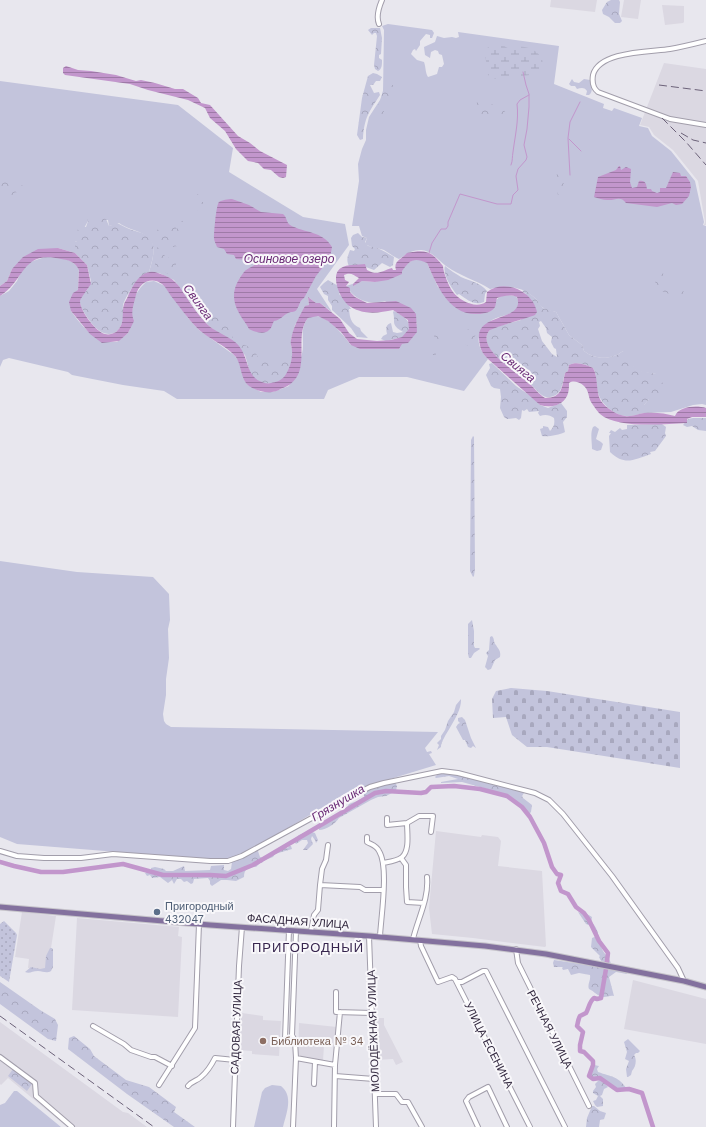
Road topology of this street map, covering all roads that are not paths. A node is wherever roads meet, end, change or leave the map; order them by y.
1 (382, 0) edge
2 (379, 24) dead end
3 (706, 41) edge
4 (706, 125) edge
5 (387, 818) dead end
6 (407, 823) junction
7 (432, 832) dead end
8 (367, 837) dead end
9 (328, 845) dead end
10 (0, 851) edge
11 (401, 858) junction
12 (383, 863) junction
13 (427, 877) dead end
14 (320, 885) junction
15 (383, 890) junction
16 (424, 903) junction
17 (0, 907) edge
18 (199, 924) junction
19 (242, 927) junction
20 (289, 930) junction
21 (296, 931) junction
22 (311, 932) junction
23 (370, 936) junction
24 (380, 936) junction
25 (413, 939) junction
26 (420, 940) junction
27 (516, 949) junction
28 (684, 981) junction
29 (457, 982) junction
30 (706, 987) edge
31 (336, 992) dead end
32 (340, 1012) junction
33 (372, 1013) junction
34 (92, 1026) dead end
35 (294, 1040) junction
36 (0, 1057) edge
37 (296, 1058) junction
38 (235, 1060) junction
39 (315, 1062) junction
40 (335, 1065) junction
41 (172, 1066) junction
42 (335, 1076) junction
43 (374, 1079) junction
44 (160, 1084) dead end
45 (314, 1084) dead end
46 (188, 1086) dead end
47 (375, 1094) junction
48 (589, 1106) dead end
49 (72, 1127) edge
50 (233, 1127) edge
51 (293, 1127) edge
52 (334, 1127) edge
53 (376, 1127) edge
54 (422, 1127) edge
55 (478, 1127) edge
56 (507, 1127) edge
57 (530, 1127) edge
58 (565, 1127) edge

1 - 2 street
3 - 4 street
5 - 6 street
6 - 7 street
6 - 11 street
8 - 12 street
9 - 14 street
10 - 28 street
11 - 12 street
11 - 16 street
12 - 15 street
13 - 16 street
14 - 15 street
14 - 22 street
15 - 24 street
16 - 25 street
17 - 18 main road, ФАСАДНАЯ УЛИЦА
18 - 19 main road, ФАСАДНАЯ УЛИЦА
18 - 41 street
19 - 20 main road, ФАСАДНАЯ УЛИЦА
19 - 38 street, САДОВАЯ УЛИЦА
20 - 21 main road, ФАСАДНАЯ УЛИЦА
20 - 35 street
21 - 22 main road, ФАСАДНАЯ УЛИЦА
21 - 35 street
22 - 23 main road, ФАСАДНАЯ УЛИЦА
23 - 24 main road, ФАСАДНАЯ УЛИЦА
23 - 33 street, МОЛОДЁЖНАЯ УЛИЦА
24 - 25 main road, ФАСАДНАЯ УЛИЦА
25 - 26 main road, ФАСАДНАЯ УЛИЦА
26 - 27 main road, ФАСАДНАЯ УЛИЦА
26 - 29 street
27 - 28 main road, ФАСАДНАЯ УЛИЦА
27 - 48 street, РЕЧНАЯ УЛИЦА
28 - 30 main road
29 - 57 street, УЛИЦА ЕСЕНИНА
29 - 58 street
31 - 32 street
32 - 33 street
32 - 40 street
33 - 43 street, МОЛОДЁЖНАЯ УЛИЦА
34 - 41 street
35 - 37 street
36 - 49 street
37 - 39 street
37 - 51 street
38 - 46 street
38 - 50 street, САДОВАЯ УЛИЦА
39 - 40 street
39 - 45 street
40 - 42 street
41 - 44 street
42 - 43 street
42 - 52 street
43 - 47 street, МОЛОДЁЖНАЯ УЛИЦА
47 - 53 street, МОЛОДЁЖНАЯ УЛИЦА
47 - 54 street
55 - 56 street

